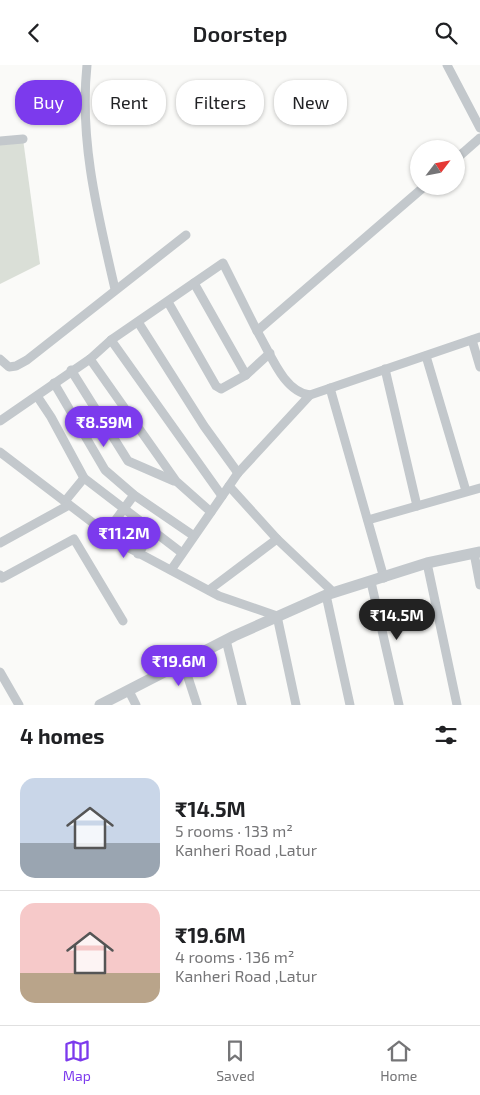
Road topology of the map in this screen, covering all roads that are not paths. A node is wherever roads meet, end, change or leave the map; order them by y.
1 (87, 65) edge
2 (448, 65) edge
3 (480, 128) edge
4 (480, 138) edge
5 (24, 139) dead end
6 (0, 141) edge
7 (465, 151) edge
8 (415, 195) edge
9 (186, 235) dead end
10 (194, 283) junction
11 (115, 289) junction
12 (168, 302) junction
13 (138, 323) junction
14 (257, 331) junction
15 (476, 339) edge
16 (111, 340) junction
17 (270, 353) junction
18 (426, 355) junction
19 (0, 359) edge
20 (90, 359) junction
21 (480, 367) edge
22 (385, 369) junction
23 (71, 371) junction
24 (246, 375) junction
25 (54, 383) junction
26 (330, 388) junction
27 (310, 395) junction
28 (36, 396) junction
29 (0, 421) edge
30 (0, 452) edge
31 (238, 473) junction
32 (84, 478) junction
33 (176, 481) junction
34 (228, 486) junction
35 (480, 488) edge
36 (466, 491) junction
37 (134, 495) junction
38 (222, 496) junction
39 (67, 502) junction
40 (417, 506) junction
41 (123, 508) junction
42 (211, 512) junction
43 (368, 519) junction
44 (154, 530) junction
45 (106, 533) junction
46 (194, 536) junction
47 (276, 539) junction
48 (0, 543) edge
49 (138, 553) junction
50 (182, 553) junction
51 (477, 553) edge
52 (427, 563) junction
53 (171, 570) junction
54 (0, 575) edge
55 (384, 578) junction
56 (371, 582) junction
57 (480, 585) edge
58 (209, 590) junction
59 (329, 594) junction
60 (277, 616) junction
61 (123, 621) dead end
62 (226, 640) junction
63 (184, 662) junction
64 (0, 672) edge
65 (129, 691) junction
66 (104, 704) edge
67 (19, 705) edge
68 (136, 705) edge
69 (197, 705) edge
70 (242, 705) edge
71 (296, 705) edge
72 (350, 705) edge
73 (399, 705) edge
74 (457, 705) edge

1 - 11 street
2 - 3 street
4 - 7 street
5 - 6 street
8 - 14 street
9 - 11 street
10 - 12 street
10 - 14 street
10 - 24 street
11 - 19 street
12 - 13 street
12 - 24 street
13 - 16 street
13 - 31 street
14 - 17 street
15 - 18 street
15 - 21 street
16 - 20 street
16 - 38 street
17 - 24 street
17 - 27 street
18 - 22 street
18 - 36 street
20 - 23 street
20 - 33 street
22 - 26 street
22 - 40 street
23 - 25 street
23 - 33 street
25 - 28 street
25 - 37 street
26 - 27 street
26 - 43 street
27 - 31 street
28 - 29 street
28 - 32 street
30 - 39 street
31 - 34 street
32 - 39 street
32 - 41 street
33 - 42 street
34 - 38 street
34 - 47 street
35 - 36 street
36 - 40 street
37 - 41 street
37 - 46 street
38 - 42 street
39 - 45 street
39 - 48 street
40 - 43 street
41 - 44 street
41 - 45 street
42 - 46 street
43 - 55 street
44 - 49 street
44 - 50 street
45 - 49 street
46 - 50 street
47 - 58 street
47 - 59 street
49 - 53 street
50 - 53 street
51 - 52 street
51 - 57 street
52 - 55 street
52 - 74 street
53 - 58 street
54 - 61 street
55 - 56 street
56 - 59 street
56 - 73 street
58 - 60 street
59 - 60 street
59 - 72 street
60 - 62 street
60 - 71 street
62 - 63 street
62 - 70 street
63 - 65 street
63 - 69 street
64 - 67 street
65 - 66 street
65 - 68 street

